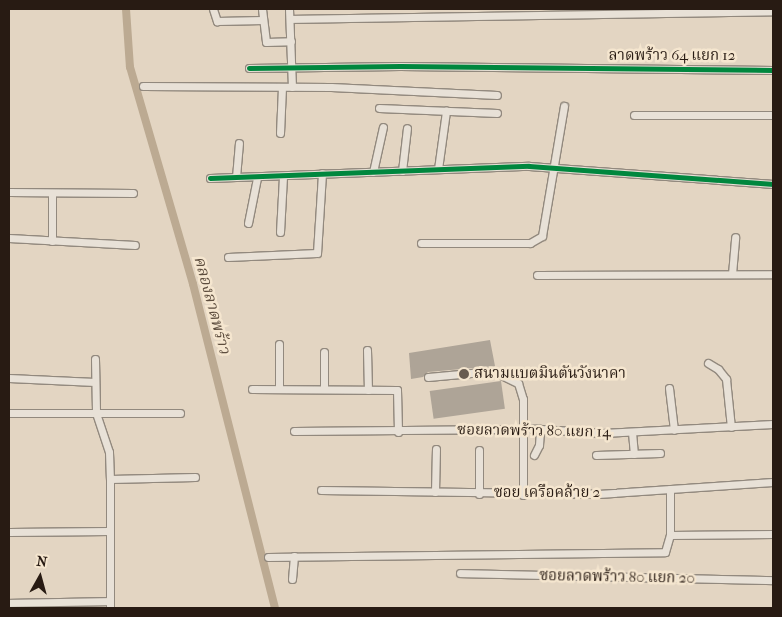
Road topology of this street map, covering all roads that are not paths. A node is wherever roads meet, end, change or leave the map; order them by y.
1 (213, 9) edge
2 (262, 9) edge
3 (289, 9) edge
4 (773, 11) edge
5 (587, 12) edge
6 (290, 19) junction
7 (263, 20) junction
8 (291, 41) junction
9 (249, 68) dead end
10 (291, 68) junction
11 (773, 70) edge
12 (143, 86) dead end
13 (282, 87) junction
14 (292, 87) junction
15 (497, 95) dead end
16 (564, 106) dead end
17 (379, 108) dead end
18 (446, 111) junction
19 (497, 112) dead end
20 (773, 114) edge
21 (634, 115) dead end
22 (383, 127) dead end
23 (407, 128) dead end
24 (280, 133) dead end
25 (239, 143) dead end
26 (554, 167) junction
27 (438, 169) junction
28 (402, 171) junction
29 (322, 172) junction
30 (373, 172) junction
31 (283, 176) junction
32 (210, 178) dead end
33 (236, 178) junction
34 (257, 178) junction
35 (773, 184) edge
36 (9, 192) edge
37 (133, 193) dead end
38 (52, 194) junction
39 (248, 223) dead end
40 (280, 232) dead end
41 (735, 237) dead end
42 (9, 238) edge
43 (52, 240) junction
44 (421, 243) dead end
45 (135, 246) dead end
46 (228, 257) dead end
47 (732, 274) junction
48 (773, 274) edge
49 (537, 275) dead end
50 (279, 344) dead end
51 (367, 350) dead end
52 (324, 352) dead end
53 (95, 359) dead end
54 (708, 363) dead end
55 (9, 378) edge
56 (428, 378) dead end
57 (95, 382) junction
58 (669, 388) dead end
59 (252, 389) dead end
60 (279, 389) junction
61 (324, 389) junction
62 (368, 390) junction
63 (9, 413) edge
64 (96, 413) junction
65 (180, 413) dead end
66 (773, 424) edge
67 (731, 427) junction
68 (540, 428) junction
69 (524, 429) junction
70 (674, 430) junction
71 (294, 431) dead end
72 (398, 432) junction
73 (632, 432) junction
74 (436, 449) dead end
75 (479, 450) dead end
76 (660, 452) dead end
77 (534, 454) dead end
78 (634, 454) junction
79 (596, 455) dead end
80 (195, 477) dead end
81 (110, 479) junction
82 (773, 482) edge
83 (670, 489) junction
84 (321, 490) dead end
85 (435, 492) junction
86 (479, 494) junction
87 (523, 495) junction
88 (109, 531) junction
89 (9, 532) edge
90 (670, 534) junction
91 (773, 534) edge
92 (294, 556) junction
93 (268, 557) dead end
94 (460, 574) dead end
95 (292, 579) dead end
96 (773, 580) edge
97 (9, 603) edge
98 (110, 605) edge

1 - 7 street
2 - 7 street
3 - 6 street
4 - 5 street
5 - 6 street
6 - 8 street
7 - 8 street
8 - 10 street
9 - 10 street, ลาดพร้าว 64 แยก 12
10 - 11 street, ลาดพร้าว 64 แยก 12
10 - 14 street
12 - 13 street
13 - 14 street
13 - 24 street
14 - 15 street
16 - 26 street
17 - 18 street
18 - 19 street
18 - 27 street
20 - 21 street
22 - 30 street
23 - 28 street
25 - 33 street
26 - 27 street
26 - 35 street
26 - 44 street
27 - 28 street
28 - 30 street
29 - 30 street
29 - 31 street
29 - 46 street
31 - 34 street
31 - 40 street
32 - 33 street
33 - 34 street
34 - 39 street
36 - 38 street
37 - 38 street
38 - 43 street
41 - 47 street
42 - 43 street
43 - 45 street
47 - 48 street
47 - 49 street
50 - 60 street
51 - 62 street
52 - 61 street
53 - 57 street
54 - 67 street
55 - 57 street
56 - 69 street
57 - 64 street
58 - 70 street
59 - 60 street
60 - 61 street
61 - 62 street
62 - 72 street
63 - 64 street
64 - 65 street
64 - 81 street
66 - 67 street, ซอยลาดพร้าว 80 แยก 14
67 - 70 street, ซอยลาดพร้าว 80 แยก 14
68 - 69 street, ซอยลาดพร้าว 80 แยก 14
68 - 73 street, ซอยลาดพร้าว 80 แยก 14
68 - 77 street
69 - 72 street, ซอยลาดพร้าว 80 แยก 14
69 - 87 street
70 - 73 street, ซอยลาดพร้าว 80 แยก 14
71 - 72 street, ซอยลาดพร้าว 80 แยก 14
73 - 78 street
74 - 85 street
75 - 86 street
76 - 78 street
78 - 79 street
80 - 81 street
81 - 88 street
82 - 83 street, ซอย เครือคล้าย 2
83 - 87 street, ซอย เครือคล้าย 2
83 - 90 street
84 - 85 street, ซอย เครือคล้าย 2
85 - 86 street, ซอย เครือคล้าย 2
86 - 87 street, ซอย เครือคล้าย 2
88 - 89 street
88 - 98 street
90 - 91 street
90 - 92 street
92 - 93 street
92 - 95 street
94 - 96 street, ซอยลาดพร้าว 80 แยก 20
97 - 98 street

